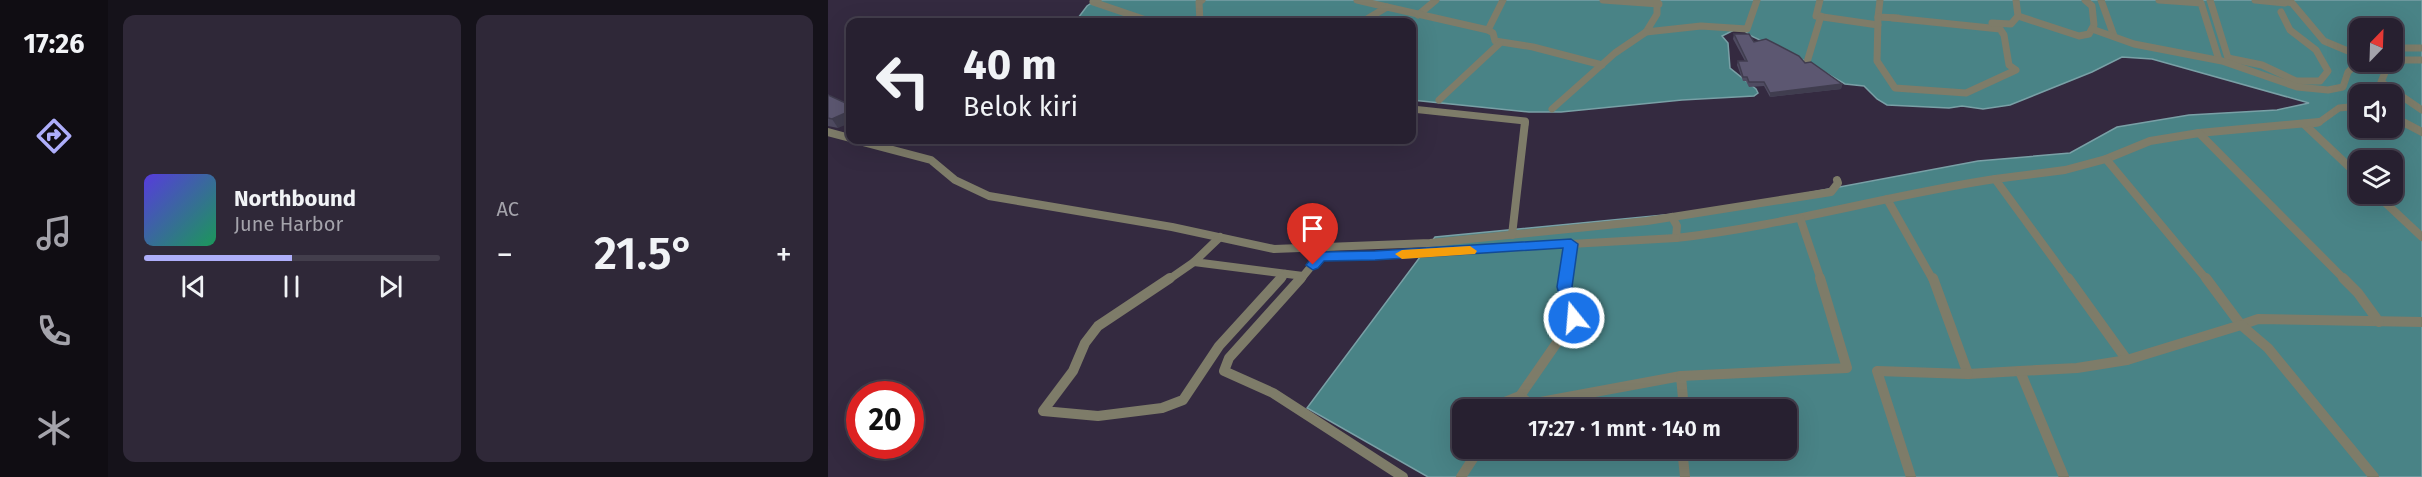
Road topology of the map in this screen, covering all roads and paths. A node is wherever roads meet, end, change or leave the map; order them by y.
1 (1098, 0) edge
2 (1202, 0) edge
3 (1357, 0) edge
4 (1436, 0) edge
5 (1503, 0) edge
6 (1603, 0) edge
7 (1757, 0) edge
8 (1820, 0) edge
9 (1880, 0) edge
10 (2016, 0) edge
11 (2085, 0) edge
12 (2101, 0) edge
13 (2160, 0) edge
14 (2210, 0) edge
15 (2255, 0) edge
16 (2279, 0) edge
17 (1658, 2) edge
18 (2291, 2) edge
19 (1387, 8) junction
20 (2281, 12) dead end
21 (1418, 15) junction
22 (1821, 16) junction
23 (2018, 16) junction
24 (1140, 18) edge
25 (1200, 18) edge
26 (1369, 18) edge
27 (1893, 18) junction
28 (1878, 21) junction
29 (2092, 29) junction
30 (1488, 30) junction
31 (1646, 32) junction
32 (2114, 36) junction
33 (1500, 43) junction
34 (2403, 48) edge
35 (2422, 48) edge
36 (2349, 53) edge
37 (2219, 60) junction
38 (2421, 61) edge
39 (1808, 62) edge
40 (1602, 65) junction
41 (2349, 71) edge
42 (1439, 100) dead end
43 (2349, 107) edge
44 (1552, 109) dead end
45 (1416, 110) edge
46 (2422, 110) edge
47 (2403, 122) edge
48 (2304, 123) junction
49 (828, 132) edge
50 (2422, 132) edge
51 (2199, 133) junction
52 (846, 137) edge
53 (872, 144) edge
54 (2106, 159) junction
55 (2349, 166) edge
56 (1995, 179) junction
57 (1837, 180) dead end
58 (1887, 199) junction
59 (2387, 204) edge
60 (1672, 217) junction
61 (1800, 218) junction
62 (1512, 235) junction
63 (1220, 237) junction
64 (2422, 237) edge
65 (1676, 238) junction
66 (1571, 244) junction
67 (1327, 247) junction
68 (1320, 256) junction
69 (1194, 262) junction
70 (1285, 274) junction
71 (1303, 276) junction
72 (2379, 322) junction
73 (2422, 322) edge
74 (2241, 325) junction
75 (2127, 360) junction
76 (2020, 370) junction
77 (1968, 374) junction
78 (1681, 376) junction
79 (1520, 396) junction
80 (1512, 399) edge
81 (1683, 399) edge
82 (1473, 459) edge
83 (1683, 459) edge
84 (1403, 477) edge
85 (1461, 477) edge
86 (1685, 477) edge
87 (1911, 477) edge
88 (2064, 477) edge
89 (2374, 477) edge

1 - 24 lane
2 - 25 lane
3 - 19 lane
4 - 21 lane
5 - 30 lane
6 - 17 lane
7 - 31 lane
8 - 22 lane
9 - 28 lane
10 - 23 lane
11 - 29 lane
12 - 32 lane
13 - 37 lane
14 - 20 lane
15 - 18 lane
16 - 18 lane
17 - 31 lane
18 - 36 lane
19 - 21 lane
19 - 26 lane
21 - 30 lane
22 - 28 lane
22 - 39 lane
23 - 27 lane
23 - 29 lane
27 - 28 lane
27 - 28 lane
29 - 32 lane
30 - 33 lane
31 - 40 lane
32 - 37 lane
33 - 40 lane
33 - 42 lane
34 - 35 lane
37 - 41 lane
38 - 46 lane
40 - 44 lane
43 - 48 lane
45 - 62 lane
47 - 50 lane
48 - 51 lane
48 - 55 lane
49 - 52 lane
51 - 54 lane
51 - 72 lane
53 - 63 lane
54 - 56 lane
54 - 74 lane
56 - 58 lane
56 - 75 lane
57 - 60 lane
58 - 61 lane
58 - 77 lane
59 - 64 lane
60 - 62 lane
60 - 65 lane
61 - 65 lane
61 - 78 lane
62 - 67 lane
63 - 67 lane
63 - 69 lane
65 - 66 lane
66 - 68 lane
66 - 79 lane
67 - 68 lane
68 - 71 lane
69 - 70 lane
69 - 70 lane
70 - 71 lane
71 - 84 lane
72 - 73 lane
72 - 74 lane
74 - 75 lane
74 - 89 lane
75 - 76 lane
76 - 77 lane
76 - 88 lane
77 - 87 lane
78 - 79 lane
78 - 81 lane
79 - 80 lane
82 - 85 lane
83 - 86 lane

